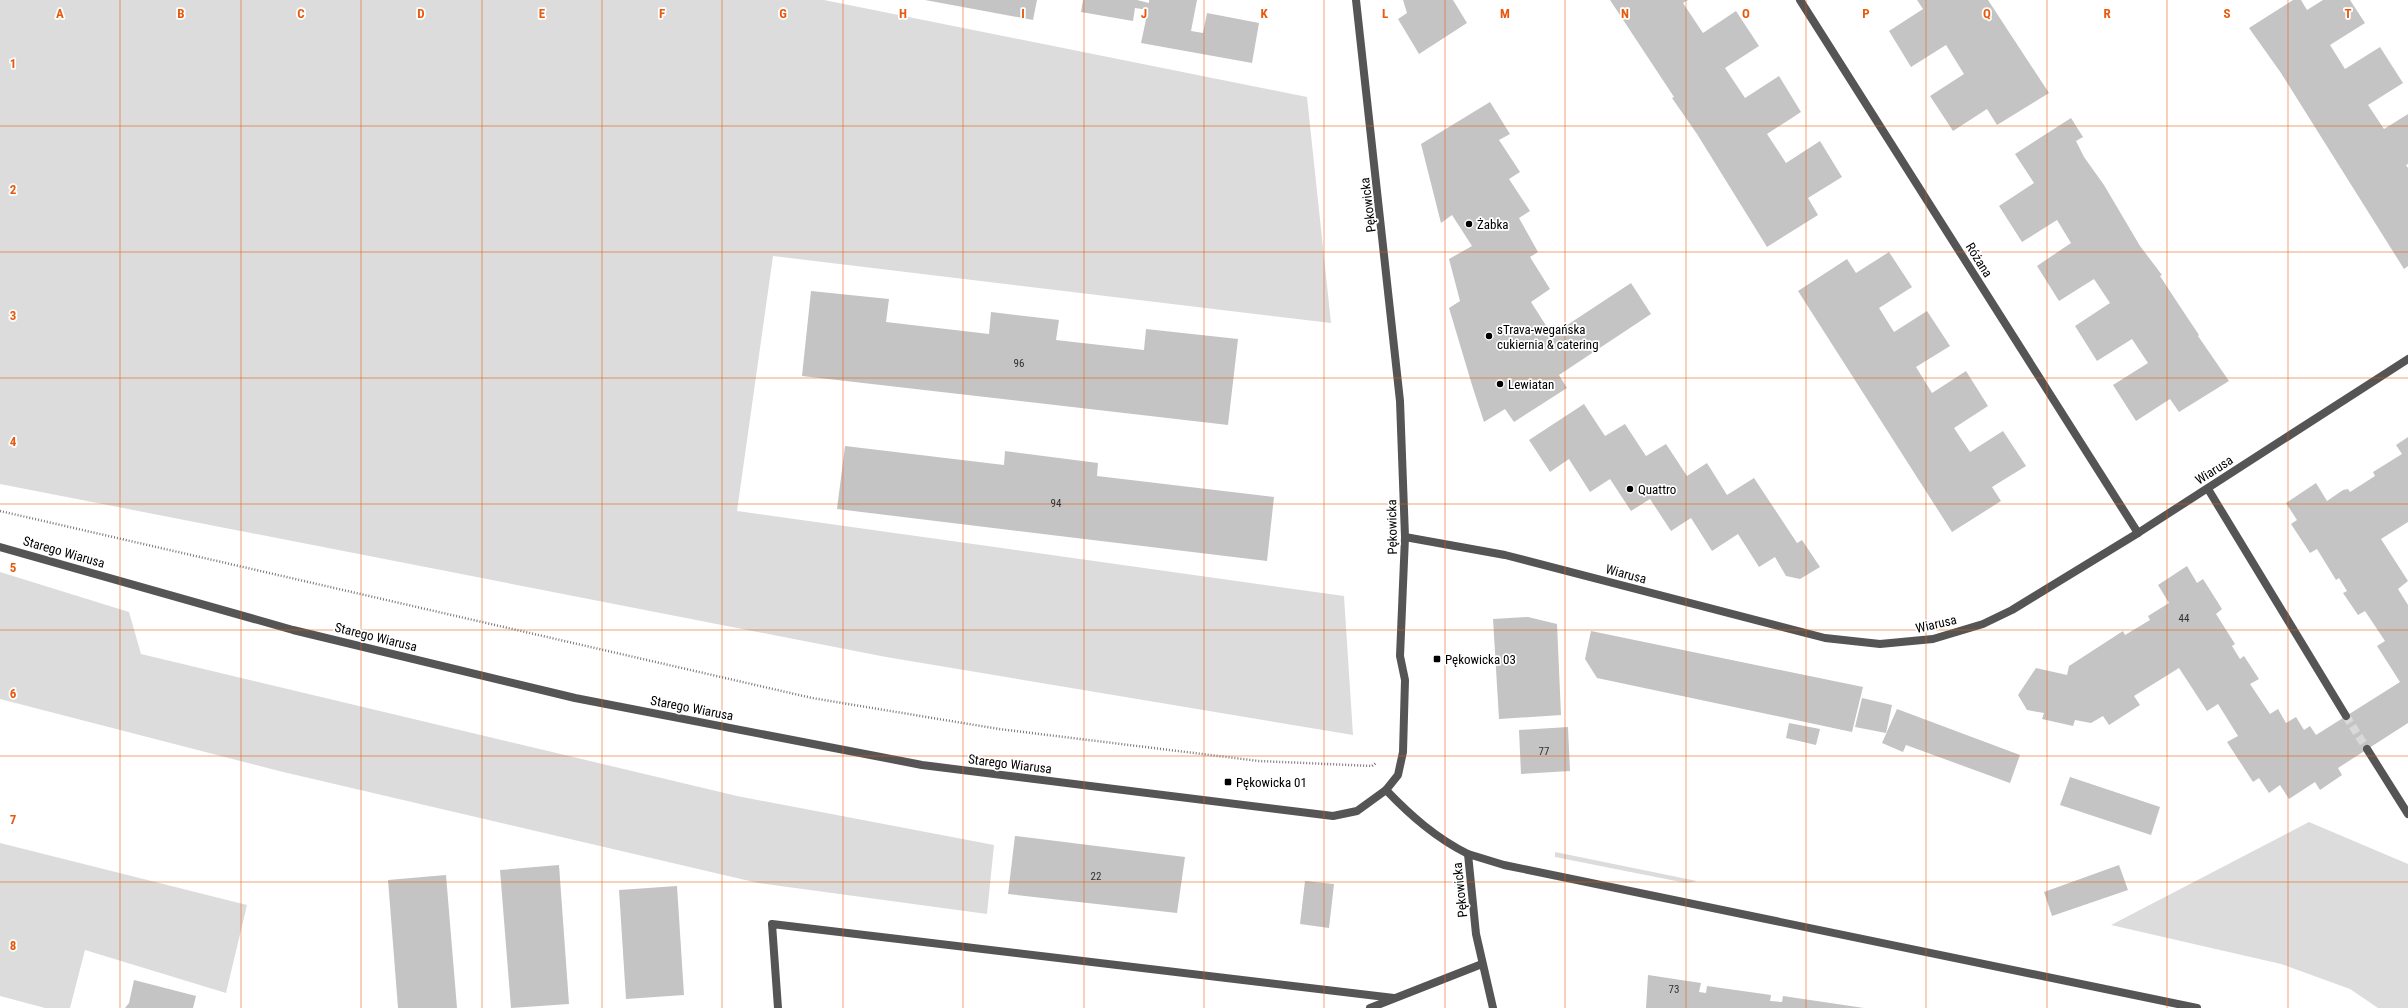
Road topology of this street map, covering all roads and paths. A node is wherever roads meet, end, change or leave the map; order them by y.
1 (1356, 0) edge
2 (1800, 0) edge
3 (2408, 359) edge
4 (2208, 489) junction
5 (0, 511) edge
6 (2138, 533) junction
7 (1405, 537) junction
8 (0, 547) edge
9 (2346, 716) tunnel mouth
10 (2367, 749) tunnel mouth
11 (1380, 760) dead end
12 (1386, 790) junction
13 (2408, 814) edge
14 (1468, 854) junction
15 (1482, 964) junction
16 (1394, 998) junction
17 (778, 1008) edge
18 (1370, 1008) edge
19 (1493, 1008) edge
20 (2197, 1008) edge

1 - 7 street, Pękowicka
2 - 6 street, Różana
3 - 4 street, Wiarusa
4 - 6 street, Wiarusa
4 - 9 street
5 - 11 path
6 - 7 street, Wiarusa
7 - 12 street, Pękowicka
8 - 12 street, Starego Wiarusa
10 - 13 street
12 - 14 street, Pękowicka
14 - 15 street, Pękowicka
14 - 20 street
15 - 16 street
15 - 19 street, Pękowicka
16 - 17 street
16 - 18 street

